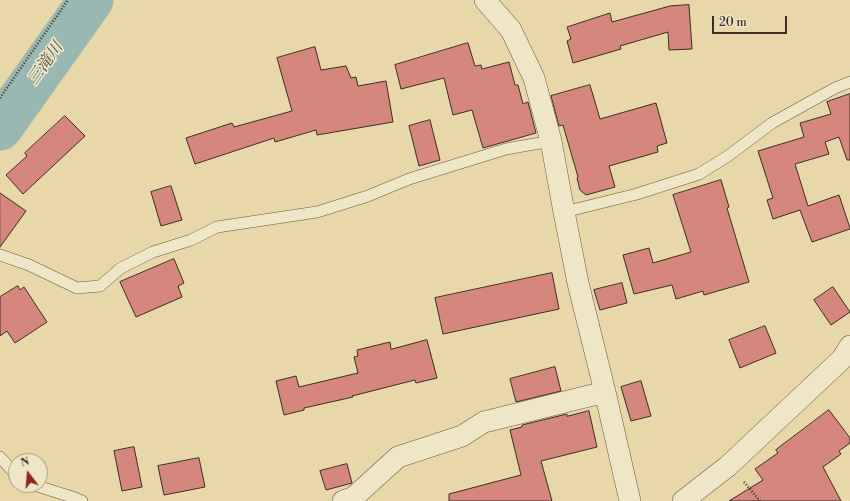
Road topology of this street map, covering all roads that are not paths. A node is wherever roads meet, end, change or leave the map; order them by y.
1 (485, 0) edge
2 (850, 82) edge
3 (551, 141) junction
4 (564, 212) junction
5 (0, 255) edge
6 (850, 346) edge
7 (605, 392) junction
8 (0, 457) edge
9 (8, 466) edge
10 (48, 489) edge
11 (82, 501) edge
12 (344, 501) edge
13 (630, 501) edge
14 (683, 501) edge

1 - 3 street
2 - 4 lane
3 - 4 street
3 - 5 lane
4 - 7 street
6 - 14 street
7 - 12 street
7 - 13 street
8 - 9 lane
10 - 11 lane

